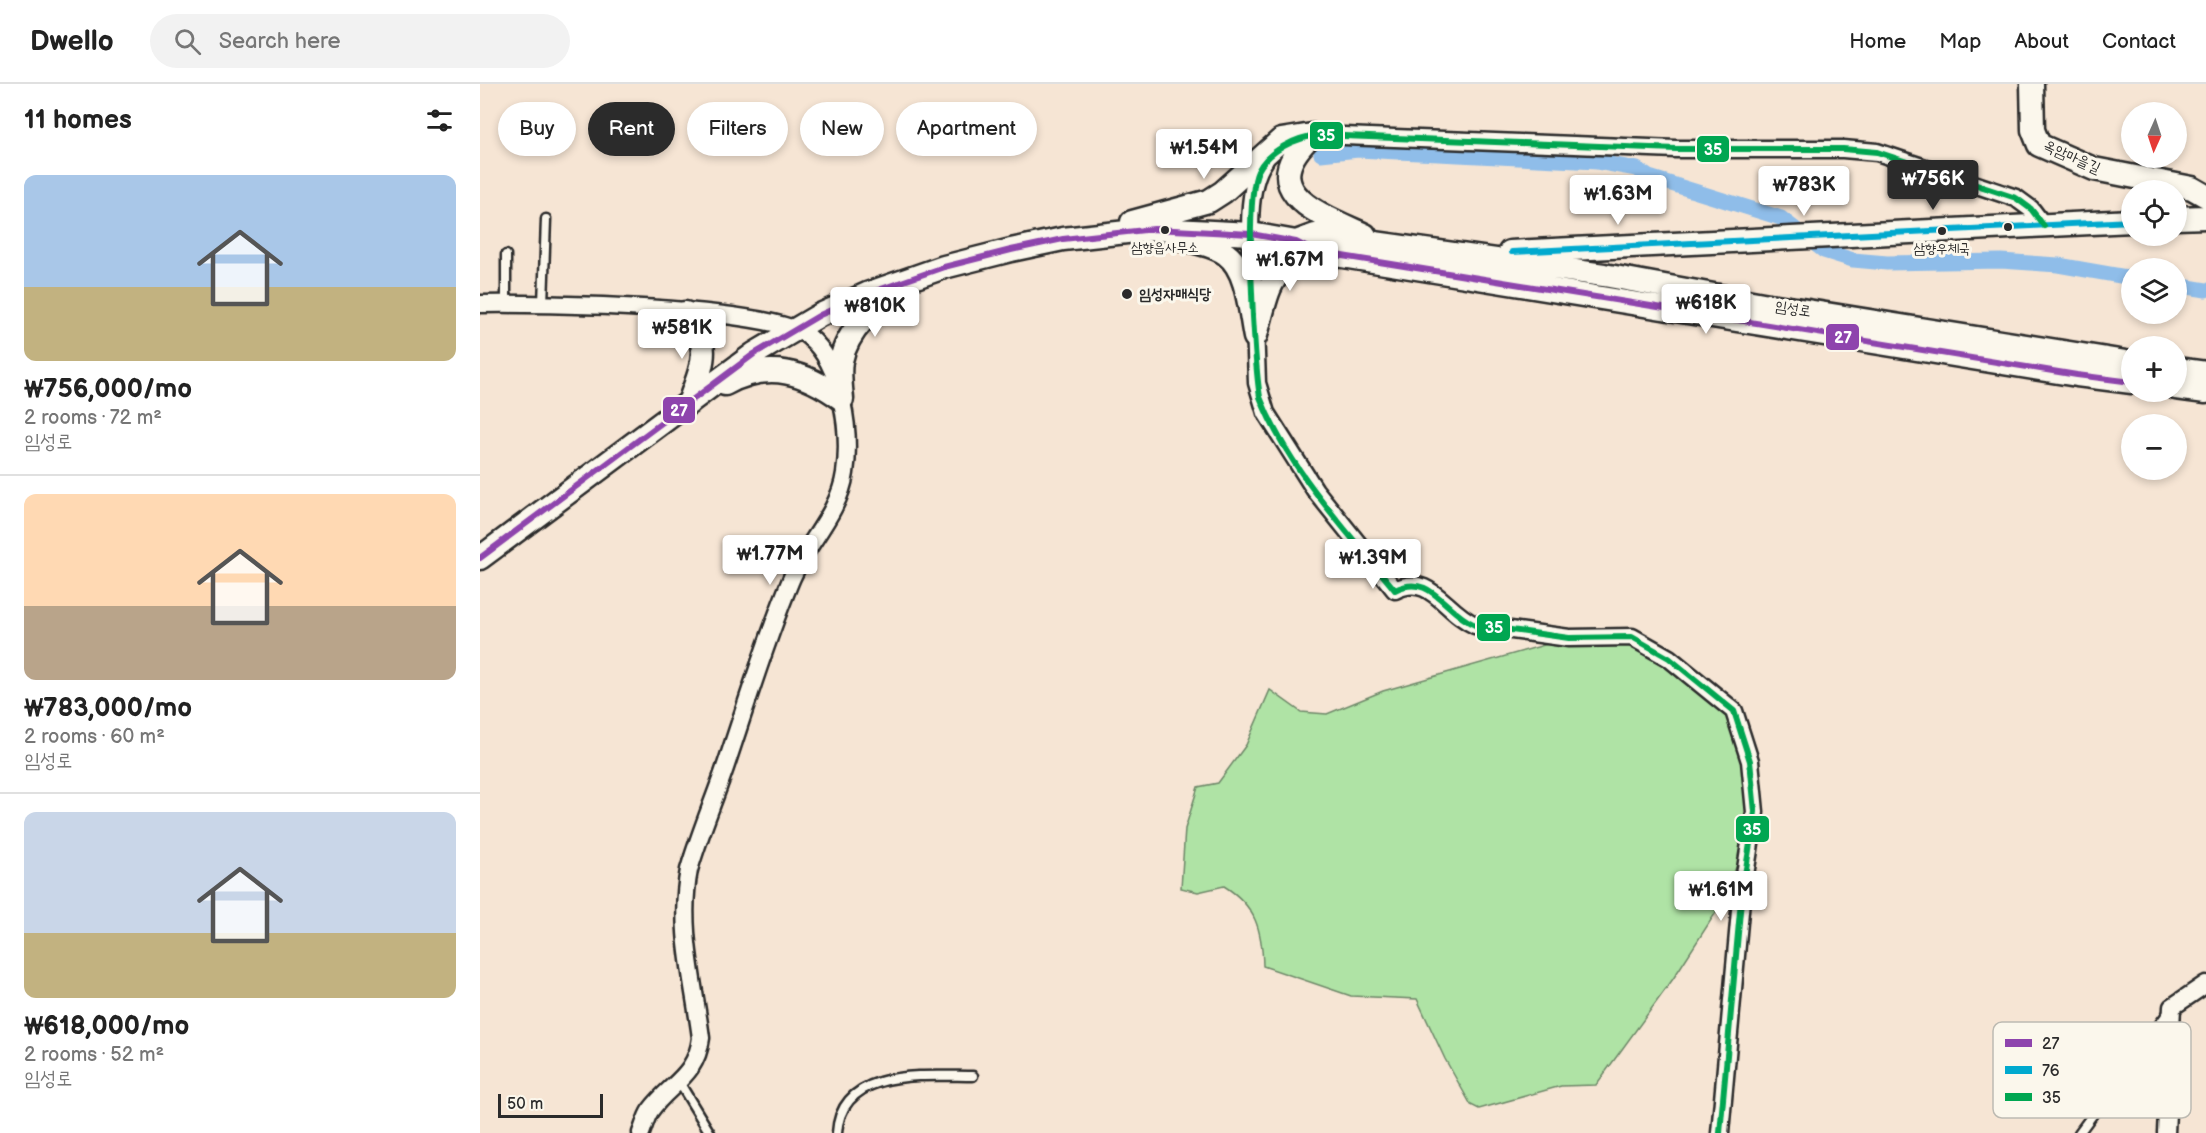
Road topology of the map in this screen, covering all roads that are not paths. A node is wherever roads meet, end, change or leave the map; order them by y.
1 (2032, 84) edge
2 (1312, 135) junction
3 (2206, 196) edge
4 (2206, 217) edge
5 (2187, 218) edge
6 (546, 219) dead end
7 (2121, 222) edge
8 (2044, 226) junction
9 (1146, 230) junction
10 (1251, 234) junction
11 (1088, 236) junction
12 (1296, 242) junction
13 (1387, 244) junction
14 (506, 255) dead end
15 (1336, 255) junction
16 (1455, 255) junction
17 (910, 279) junction
18 (506, 303) junction
19 (543, 303) junction
20 (480, 304) edge
21 (685, 313) junction
22 (795, 328) junction
23 (1255, 337) junction
24 (2121, 361) edge
25 (2187, 370) edge
26 (2206, 373) edge
27 (2121, 381) edge
28 (2187, 389) edge
29 (2206, 392) edge
30 (842, 399) junction
31 (689, 403) junction
32 (480, 558) edge
33 (2206, 984) edge
34 (2172, 1007) junction
35 (2161, 1022) edge
36 (2171, 1022) edge
37 (973, 1076) dead end
38 (679, 1082) junction
39 (2090, 1118) edge
40 (2167, 1118) edge
41 (641, 1133) edge
42 (710, 1133) edge
43 (837, 1133) edge
44 (1720, 1133) edge
45 (2079, 1133) edge
46 (2166, 1133) edge

1 - 3 main road, 옥암마을길
2 - 8 street
2 - 10 street
2 - 11 main road
2 - 13 main road
4 - 5 main road
6 - 19 lane
7 - 8 main road, 임성로
8 - 16 main road, 임성로
9 - 10 main road, 임성로
9 - 11 main road, 임성로
9 - 23 main road
10 - 12 main road, 임성로
10 - 23 street
11 - 17 main road, 임성로
12 - 13 main road, 임성로
12 - 15 main road, 임성로
13 - 16 main road, 임성로
14 - 18 lane
15 - 23 main road
15 - 27 main road, 임성로
16 - 24 main road, 임성로
17 - 22 main road, 임성로
17 - 30 main road
18 - 19 street
18 - 20 street
19 - 21 street
21 - 22 street
21 - 31 main road
22 - 30 street
22 - 31 main road, 임성로
23 - 44 street
25 - 26 main road
28 - 29 main road
30 - 31 main road
30 - 38 street
31 - 32 main road, 임성로
33 - 34 street
34 - 35 lane
34 - 36 street
37 - 43 lane
38 - 41 street
38 - 42 lane
39 - 45 lane
40 - 46 street

